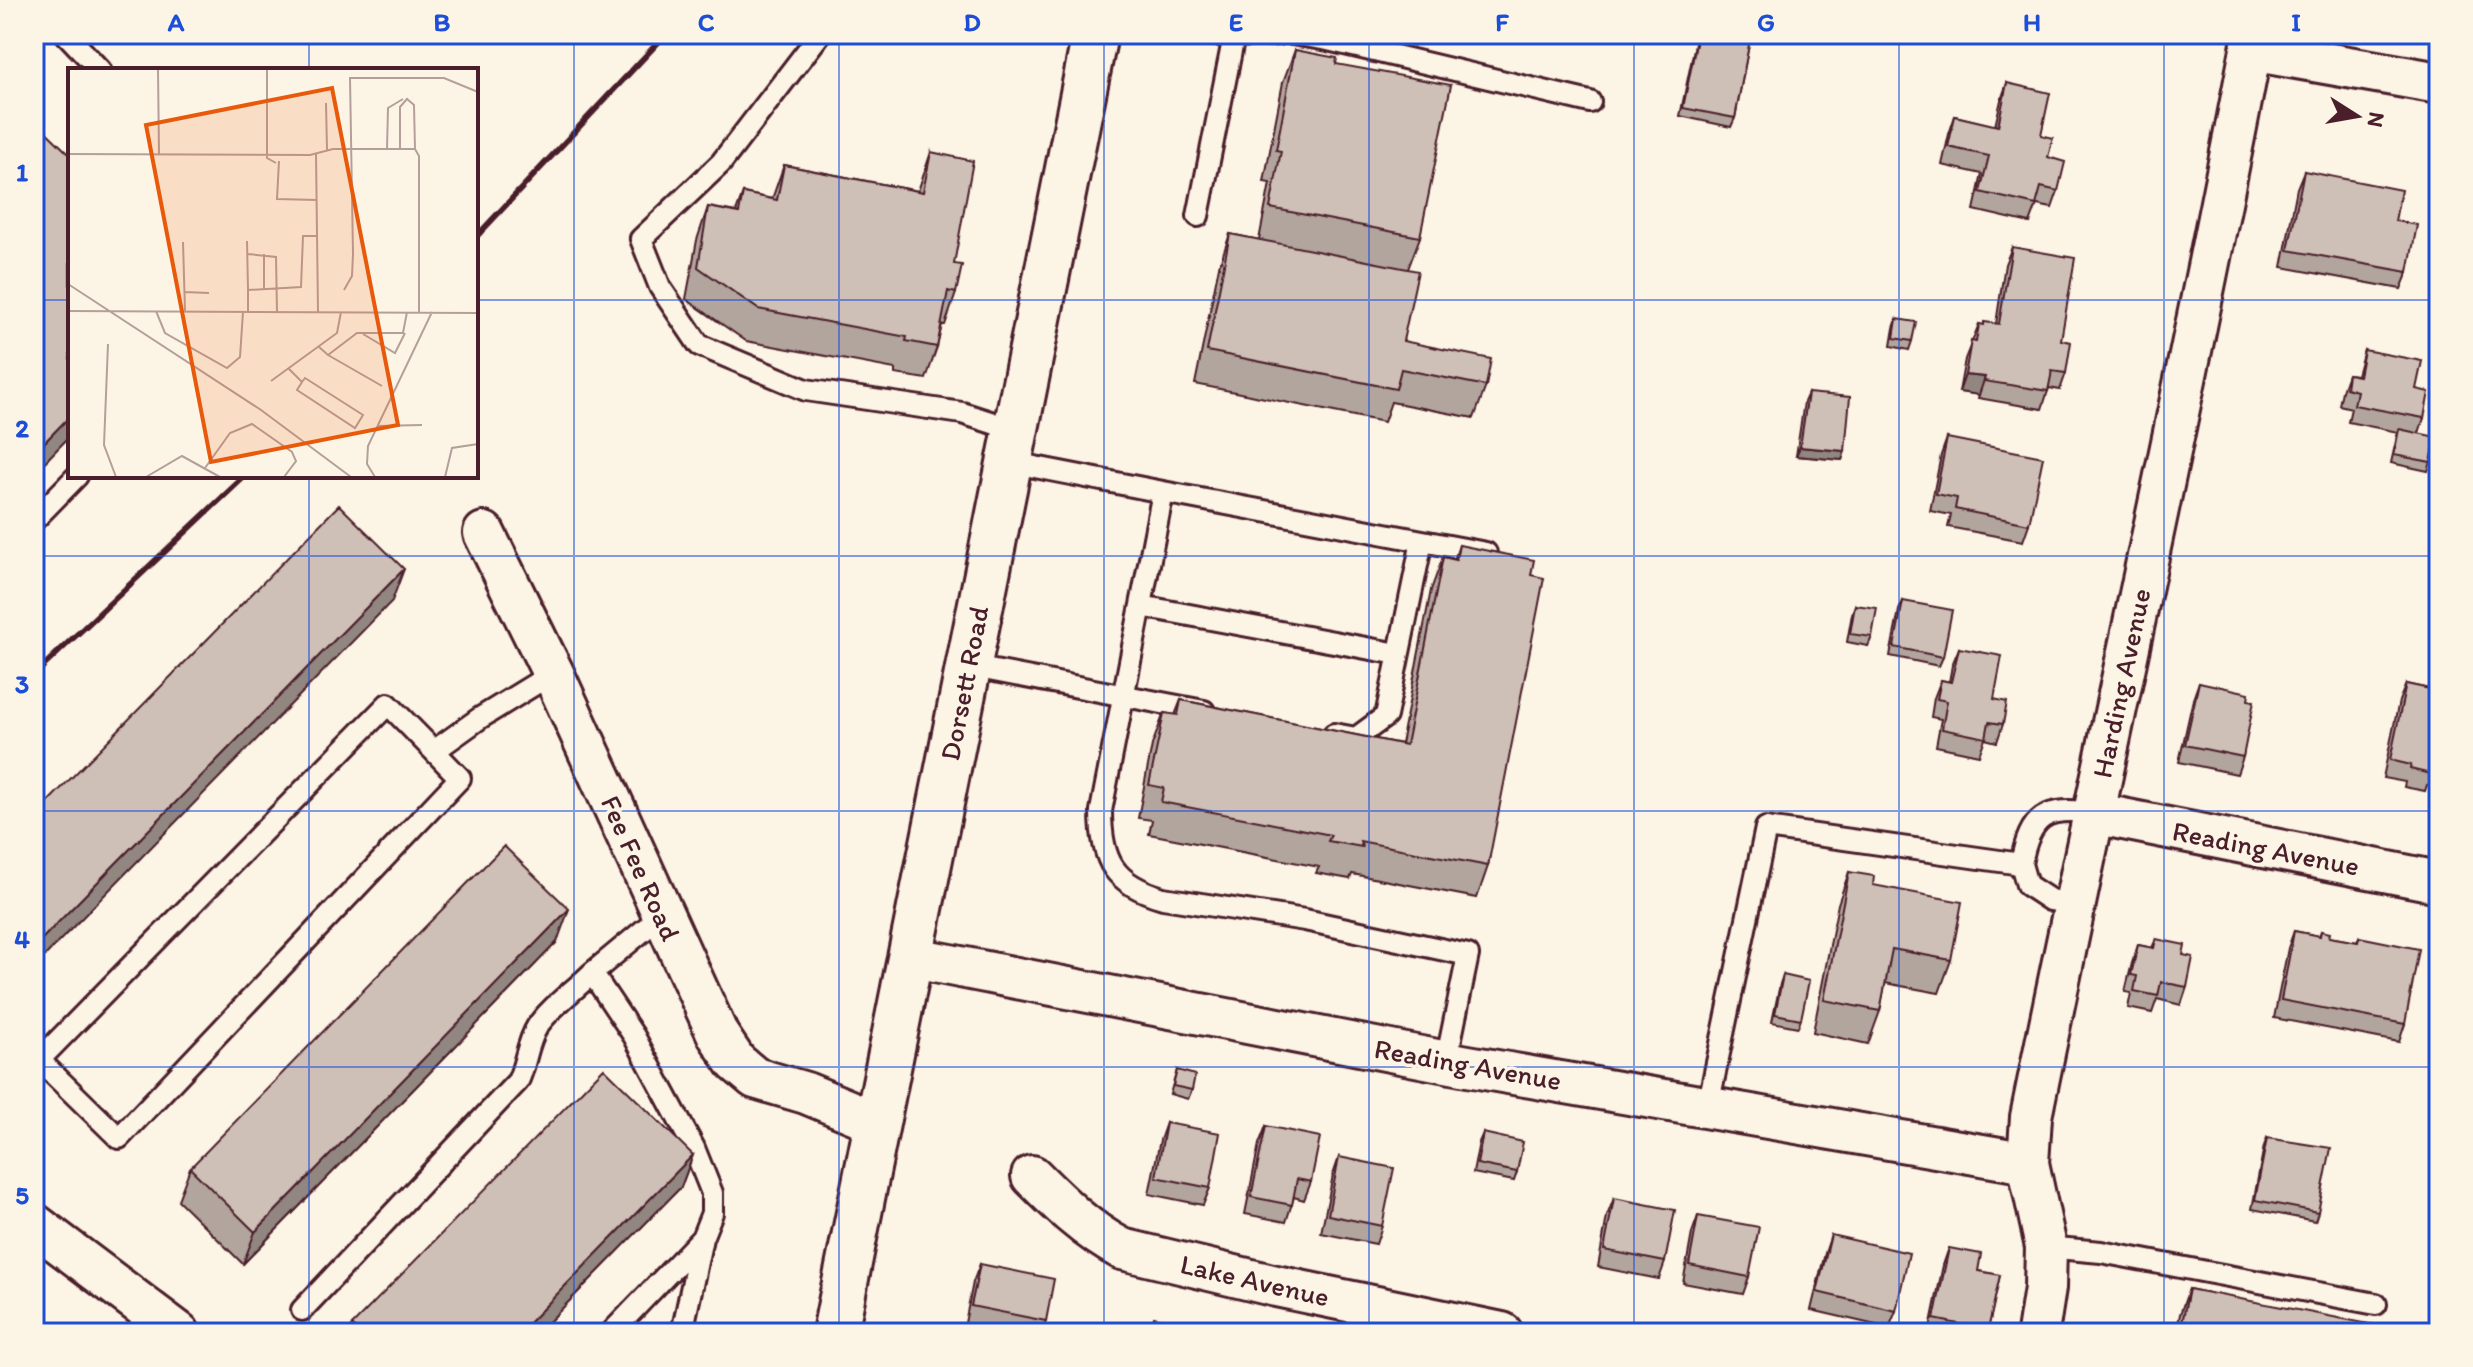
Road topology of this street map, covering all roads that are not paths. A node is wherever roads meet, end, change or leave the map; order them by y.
1 (66, 34) edge
2 (820, 34) edge
3 (1095, 34) edge
4 (1211, 34) edge
5 (1279, 34) edge
6 (1292, 34) edge
7 (1234, 36) junction
8 (2252, 42) edge
9 (98, 68) edge
10 (2439, 83) edge
11 (1590, 102) dead end
12 (1198, 216) dead end
13 (1012, 446) junction
14 (75, 478) edge
15 (1163, 492) junction
16 (34, 520) edge
17 (484, 533) dead end
18 (1422, 541) junction
19 (1512, 558) edge
20 (1141, 606) junction
21 (1398, 654) junction
22 (968, 666) junction
23 (553, 673) junction
24 (1123, 696) junction
25 (1216, 713) edge
26 (1309, 730) edge
27 (434, 751) junction
28 (2093, 813) junction
29 (2021, 864) junction
30 (2439, 882) edge
31 (2074, 904) junction
32 (662, 915) junction
33 (909, 957) junction
34 (592, 973) junction
35 (1446, 1062) junction
36 (1708, 1106) junction
37 (876, 1122) junction
38 (2028, 1163) junction
39 (1032, 1176) dead end
40 (34, 1224) edge
41 (702, 1238) junction
42 (2046, 1247) junction
43 (2376, 1304) dead end
44 (302, 1310) dead end
45 (179, 1333) edge
46 (611, 1333) edge
47 (682, 1333) edge
48 (835, 1333) edge
49 (1502, 1333) edge
50 (2038, 1333) edge

1 - 9 lane
2 - 13 lane
3 - 13 main road, Dorsett Road
4 - 7 lane
5 - 7 lane
6 - 11 lane
7 - 12 lane
8 - 10 street
8 - 28 street, Harding Avenue
13 - 15 lane
13 - 22 main road, Dorsett Road
14 - 16 lane
15 - 18 lane
15 - 20 lane
17 - 23 street, Fee Fee Road
18 - 19 lane
18 - 21 lane
20 - 21 lane
20 - 24 lane
21 - 26 lane
22 - 24 lane
22 - 33 main road, Dorsett Road
23 - 27 lane
23 - 32 street, Fee Fee Road
24 - 25 lane
24 - 35 lane
27 - 27 lane
28 - 29 lane
28 - 30 street, Reading Avenue
28 - 31 street, Harding Avenue
29 - 31 lane
29 - 36 lane
31 - 38 street, Harding Avenue
32 - 34 lane
32 - 37 street, Fee Fee Road
33 - 35 street, Reading Avenue
33 - 37 main road, Dorsett Road
34 - 41 lane
34 - 44 lane
35 - 36 street, Reading Avenue
36 - 38 street, Reading Avenue
37 - 48 main road, Dorsett Road
38 - 42 street, Harding Avenue
39 - 49 street, Lake Avenue
40 - 45 street
41 - 46 lane
41 - 47 lane
42 - 43 lane
42 - 50 street, Harding Avenue

